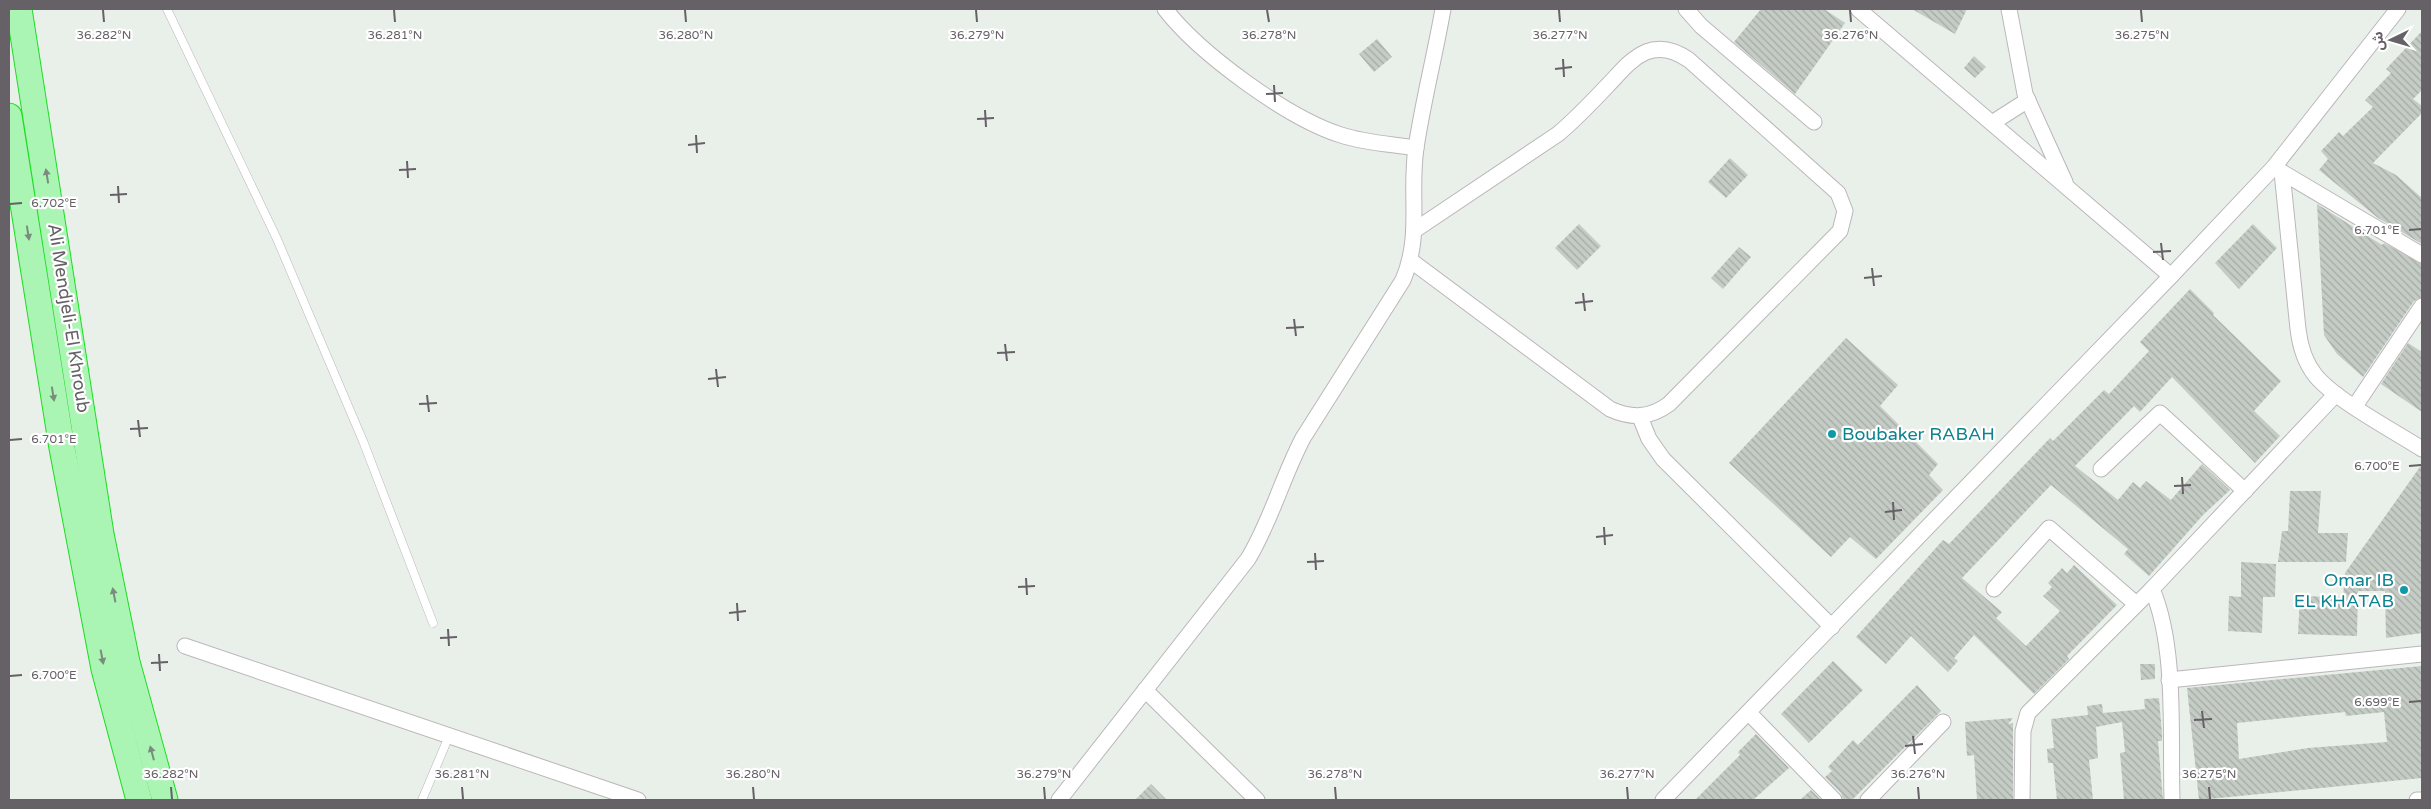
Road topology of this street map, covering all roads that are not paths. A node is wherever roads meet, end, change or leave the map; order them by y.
1 (19, 9) edge
2 (167, 9) edge
3 (1165, 9) edge
4 (1444, 9) edge
5 (1686, 9) edge
6 (1858, 9) edge
7 (2009, 9) edge
8 (2398, 9) edge
9 (2028, 100) junction
10 (9, 116) edge
11 (1814, 122) dead end
12 (1992, 123) junction
13 (1416, 148) junction
14 (2278, 169) junction
15 (2067, 188) junction
16 (1415, 230) junction
17 (2422, 255) edge
18 (1410, 260) junction
19 (2171, 276) junction
20 (2422, 306) edge
21 (2336, 394) junction
22 (2355, 406) junction
23 (1640, 416) junction
24 (2422, 449) edge
25 (2101, 469) dead end
26 (2245, 490) junction
27 (1994, 589) dead end
28 (2152, 589) junction
29 (2136, 604) junction
30 (432, 623) dead end
31 (1832, 627) junction
32 (185, 646) dead end
33 (2422, 654) edge
34 (2169, 680) junction
35 (1145, 690) junction
36 (1749, 713) junction
37 (1943, 722) dead end
38 (449, 736) junction
39 (632, 799) edge
40 (139, 800) edge
41 (165, 800) edge
42 (422, 800) edge
43 (1059, 800) edge
44 (1257, 800) edge
45 (1663, 800) edge
46 (1834, 800) edge
47 (1868, 800) edge
48 (2022, 800) edge
49 (2172, 800) edge
50 (2417, 800) edge
51 (2422, 800) edge

41 -> 1 highway, Ali Mendjeli-El Khroub
2 - 30 lane
3 - 13 street
4 - 13 street
5 - 11 street
6 - 12 street
7 - 9 street
8 - 14 street
9 - 12 street
9 - 15 street
10 -> 40 highway, Ali Mendjeli-El Khroub
12 - 15 street
13 - 16 street
14 - 17 street
14 - 19 street
14 - 21 street
15 - 19 street
16 - 18 street
16 - 23 street
18 - 23 street
18 - 35 street
19 - 31 street
20 - 22 street
21 - 22 street
21 - 26 street
22 - 24 street
23 - 31 street
25 - 26 street
26 - 28 street
27 - 29 street
28 - 29 street
28 - 34 street
29 - 48 street
31 - 36 street
32 - 38 street
33 - 34 street
34 - 49 street
35 - 43 street
35 - 44 street
36 - 45 street
36 - 46 street
37 - 47 street
38 - 39 street
38 - 42 lane
50 - 51 street

